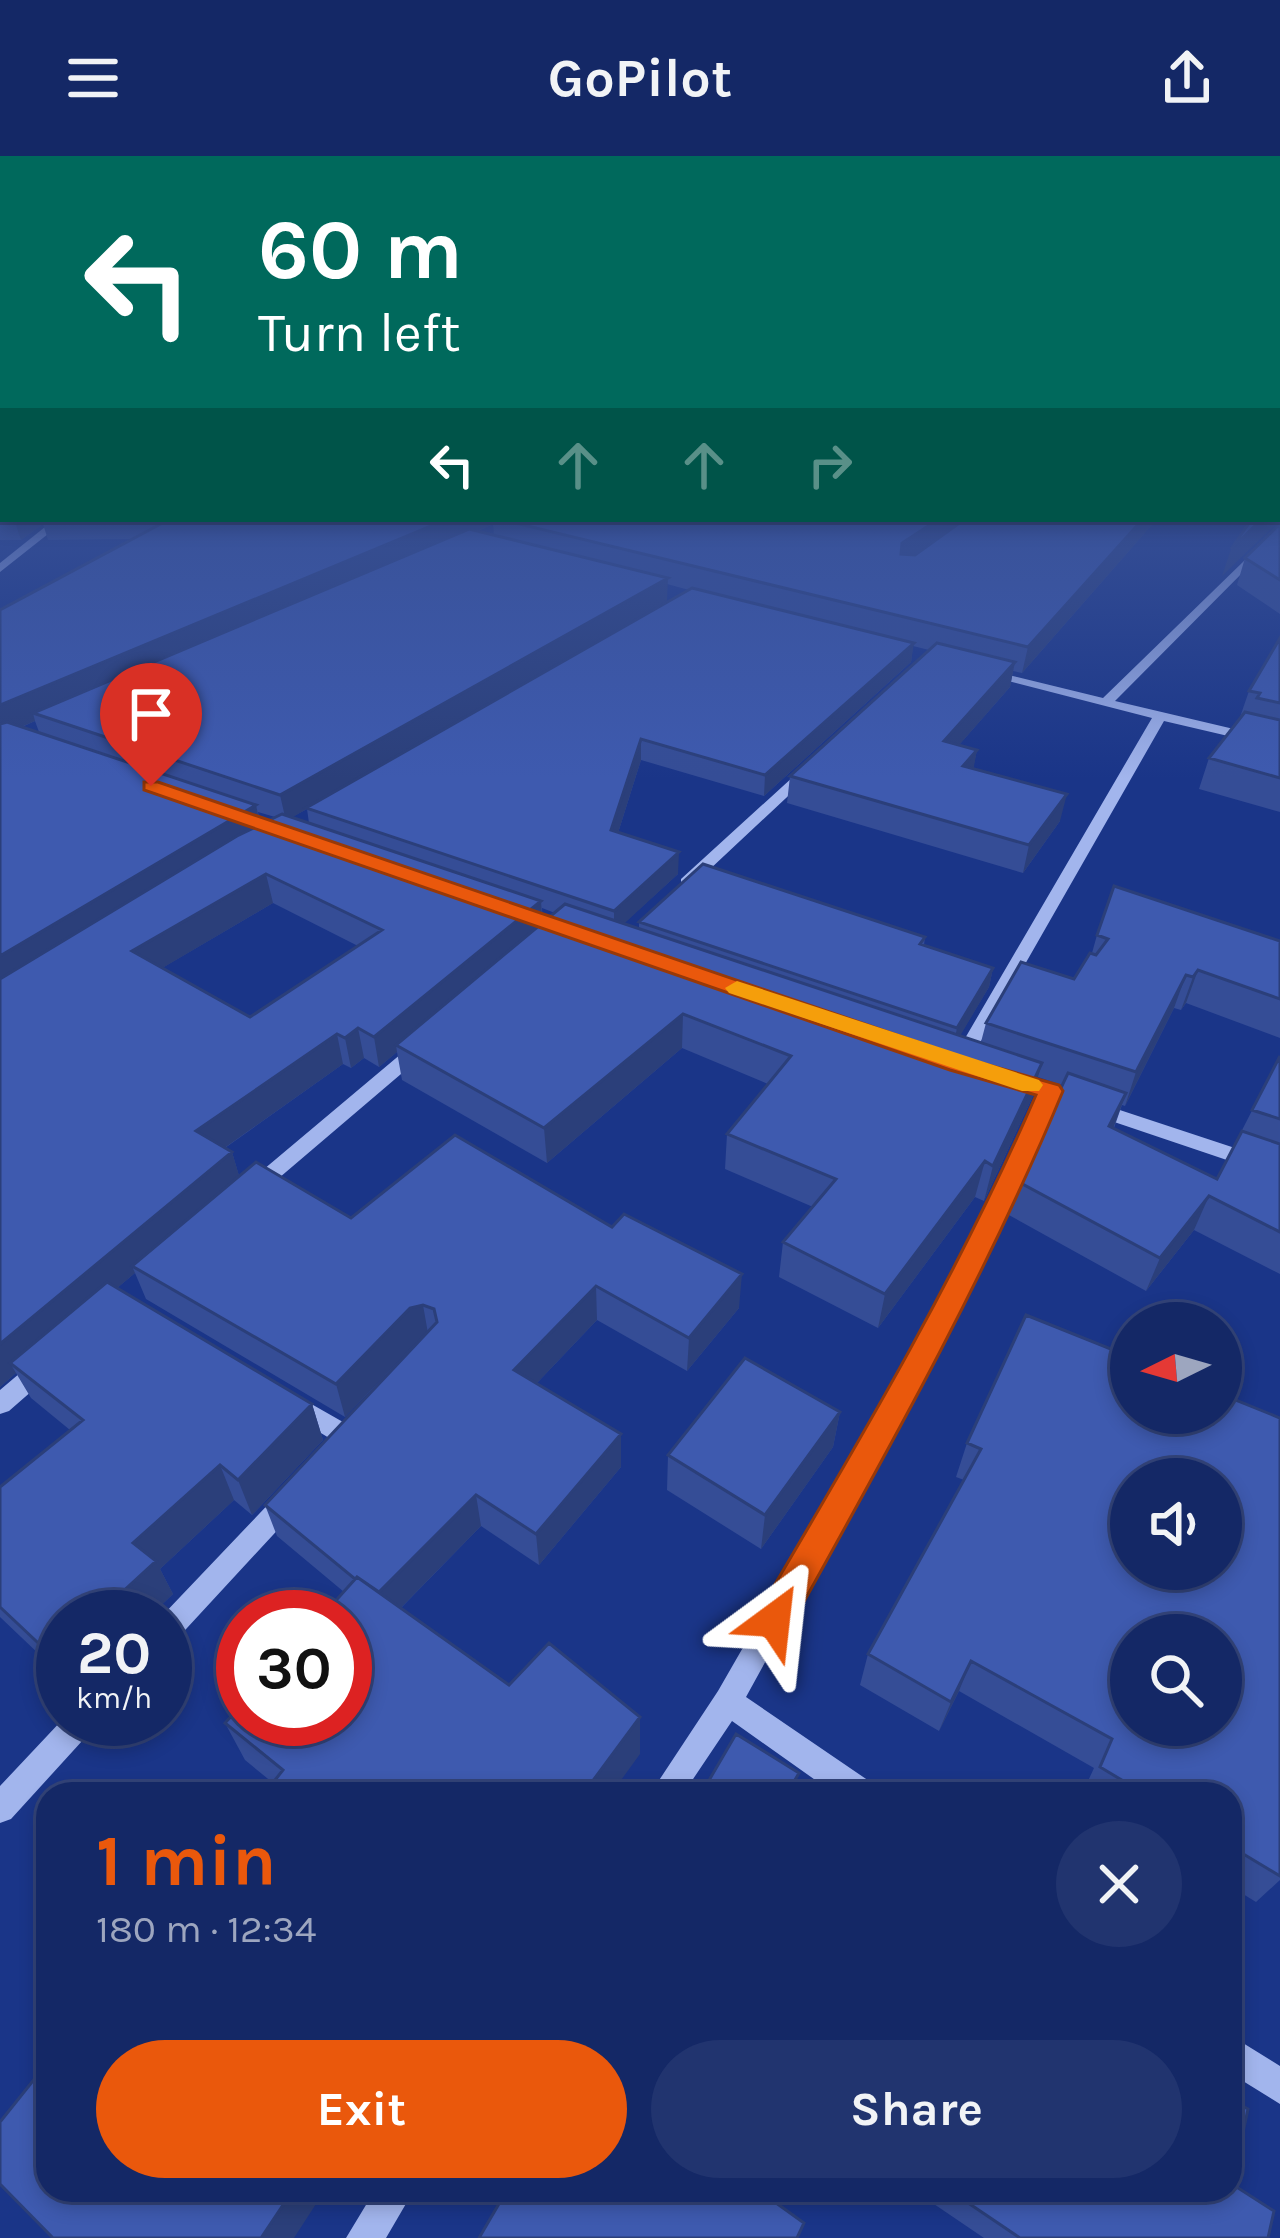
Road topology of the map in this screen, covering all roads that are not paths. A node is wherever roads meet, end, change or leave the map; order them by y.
1 (1226, 584) edge
2 (974, 670) edge
3 (1106, 704) junction
4 (1160, 716) junction
5 (1280, 744) edge
6 (825, 754) edge
7 (668, 898) edge
8 (439, 1032) edge
9 (937, 1057) edge
10 (958, 1065) junction
11 (1050, 1091) junction
12 (1280, 1171) edge
13 (227, 1211) edge
14 (52, 1360) edge
15 (266, 1388) edge
16 (0, 1404) edge
17 (348, 1437) edge
18 (302, 1486) edge
19 (192, 1603) edge
20 (728, 1701) junction
21 (58, 1746) edge
22 (673, 1782) edge
23 (844, 1782) edge
24 (0, 1808) edge
25 (1242, 2060) edge
26 (1280, 2086) edge
27 (388, 2202) edge
28 (364, 2238) edge

1 - 3 street
2 - 3 street
3 - 4 street
4 - 5 street
4 - 10 street
6 - 7 street
8 - 13 street
9 - 10 street
10 - 11 street
11 - 12 street
11 - 20 street
14 - 16 street
15 - 17 street
18 - 19 street
20 - 22 street
20 - 23 street
21 - 24 street
25 - 26 street
27 - 28 street

